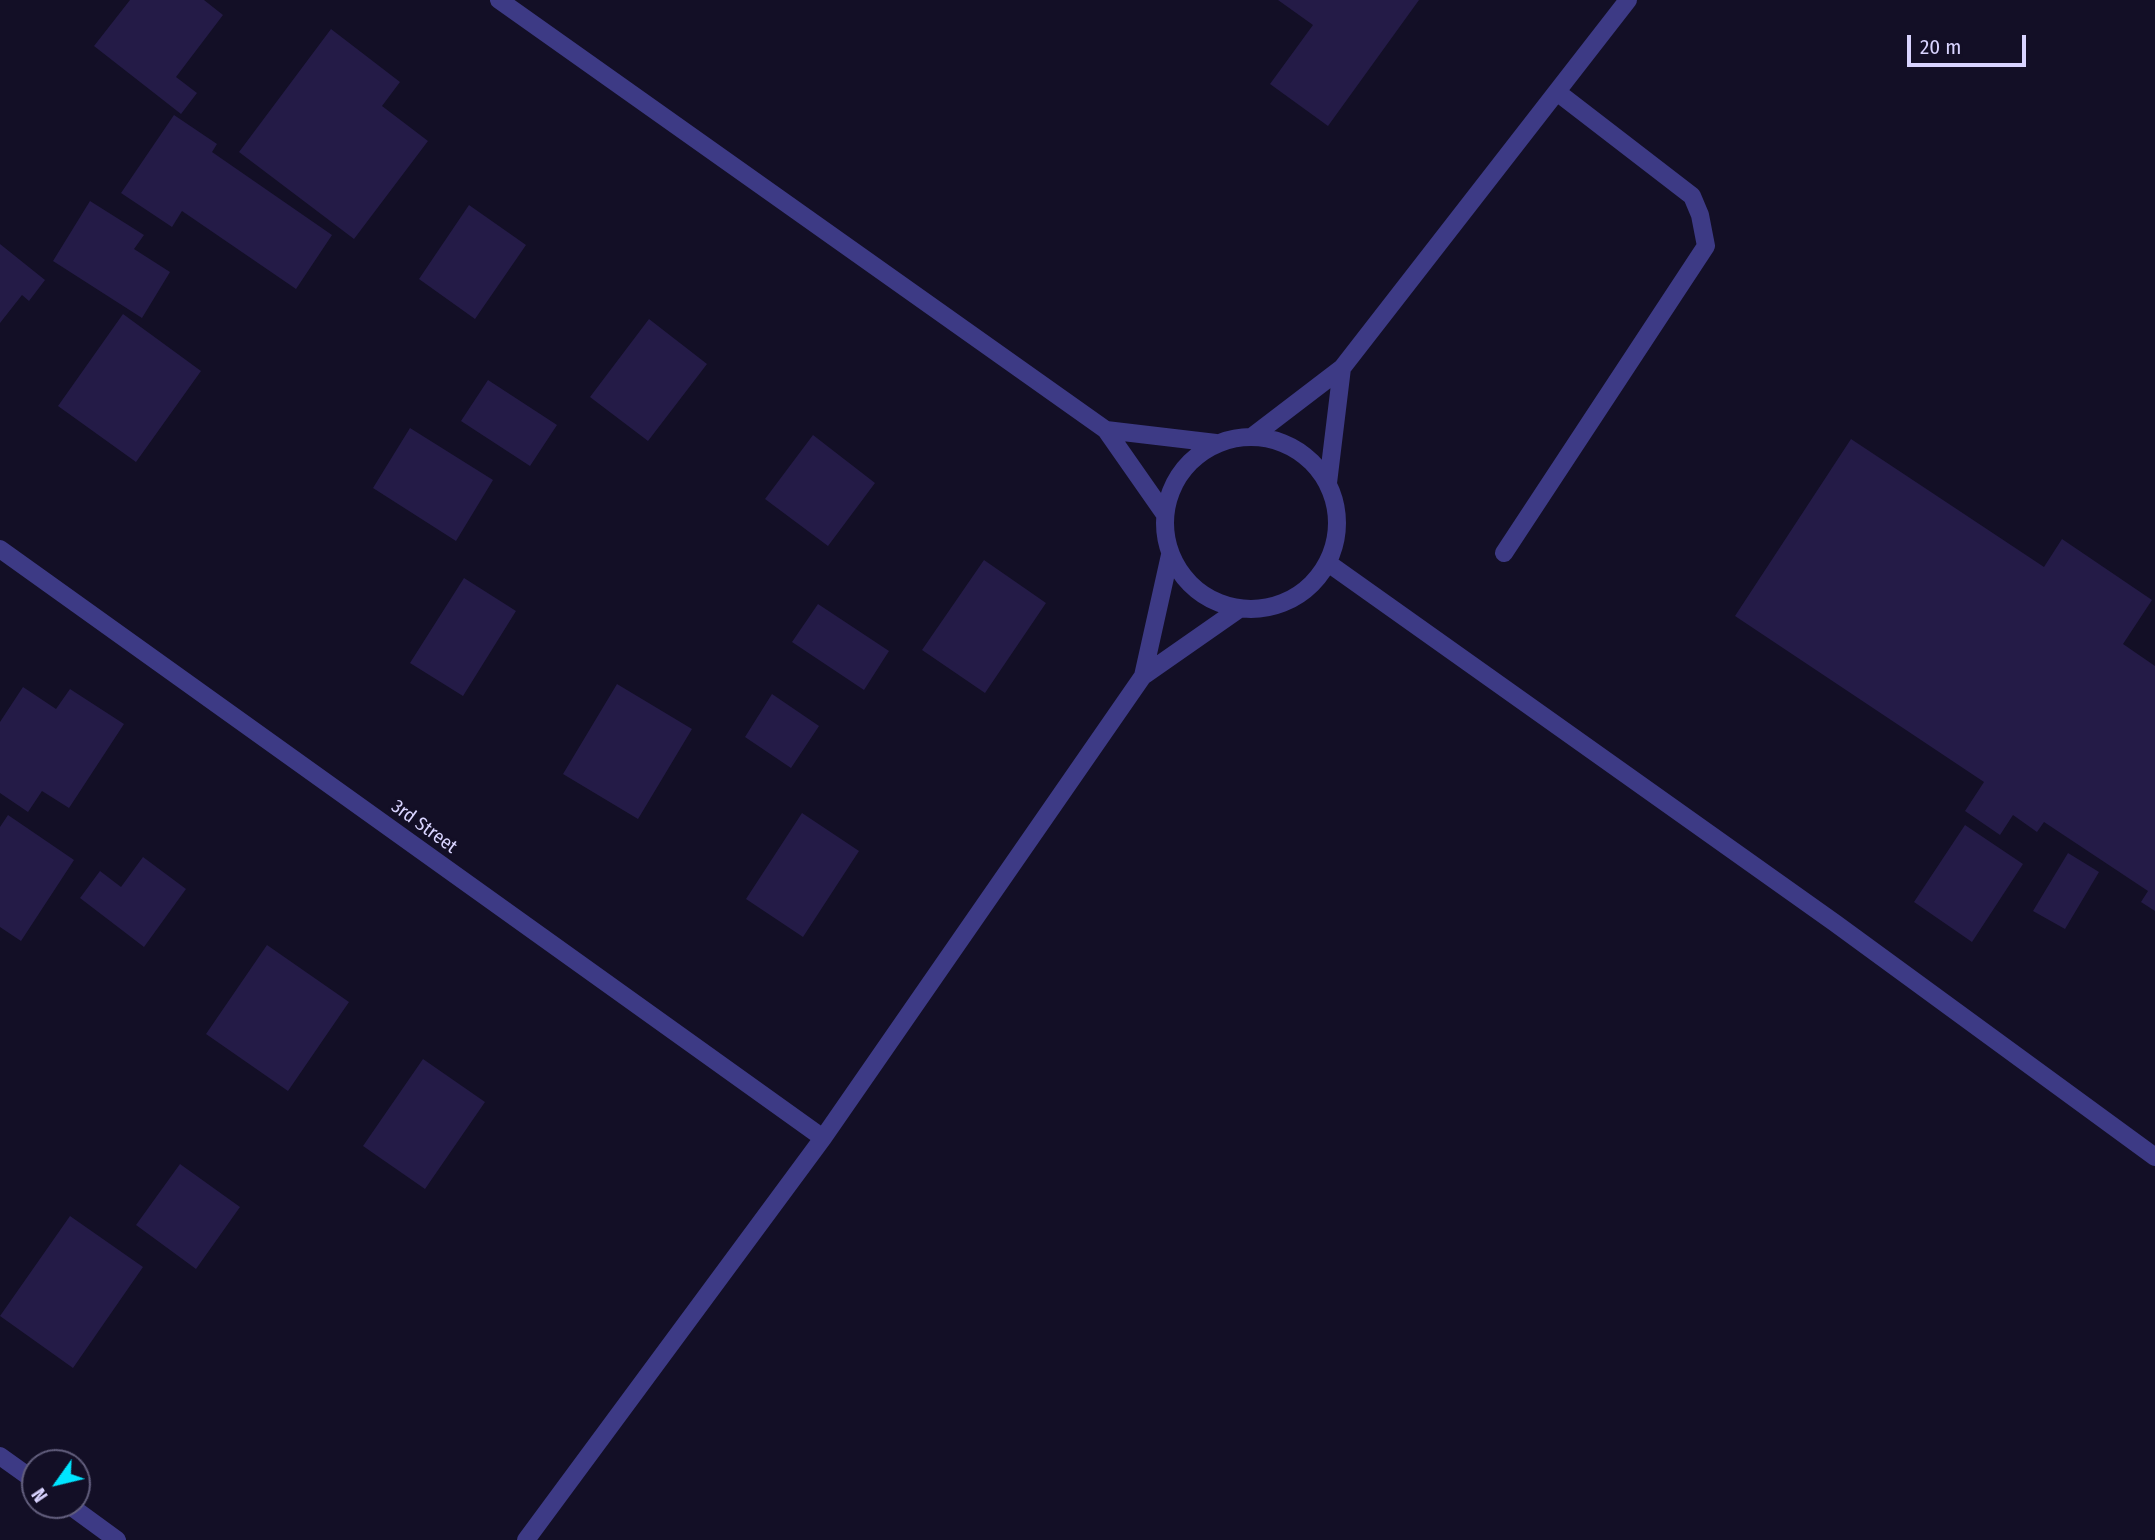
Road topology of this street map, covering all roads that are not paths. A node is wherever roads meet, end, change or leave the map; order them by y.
1 (499, 0) edge
2 (1628, 0) edge
3 (1556, 92) junction
4 (1342, 368) junction
5 (1105, 430) junction
6 (1253, 436) junction
7 (1216, 443) junction
8 (1328, 483) junction
9 (1164, 513) junction
10 (0, 549) edge
11 (1504, 553) dead end
12 (1170, 555) junction
13 (1328, 563) junction
14 (1239, 609) junction
15 (1143, 676) junction
16 (823, 1138) junction
17 (2155, 1157) edge
18 (0, 1456) edge
19 (21, 1471) edge
20 (88, 1519) edge
21 (117, 1540) edge
22 (526, 1540) edge

1 - 5 street
2 - 3 street
3 - 4 street
3 - 11 street
4 - 6 street
4 - 8 street
5 - 7 street
5 - 9 street
6 - 7 street
6 - 8 street
7 - 9 street
8 - 13 street
9 - 12 street
10 - 16 street, 3rd Street
12 - 14 street
12 - 15 street
13 - 14 street
13 - 17 street
14 - 15 street
15 - 16 street
16 - 22 street
18 - 19 street
20 - 21 street

